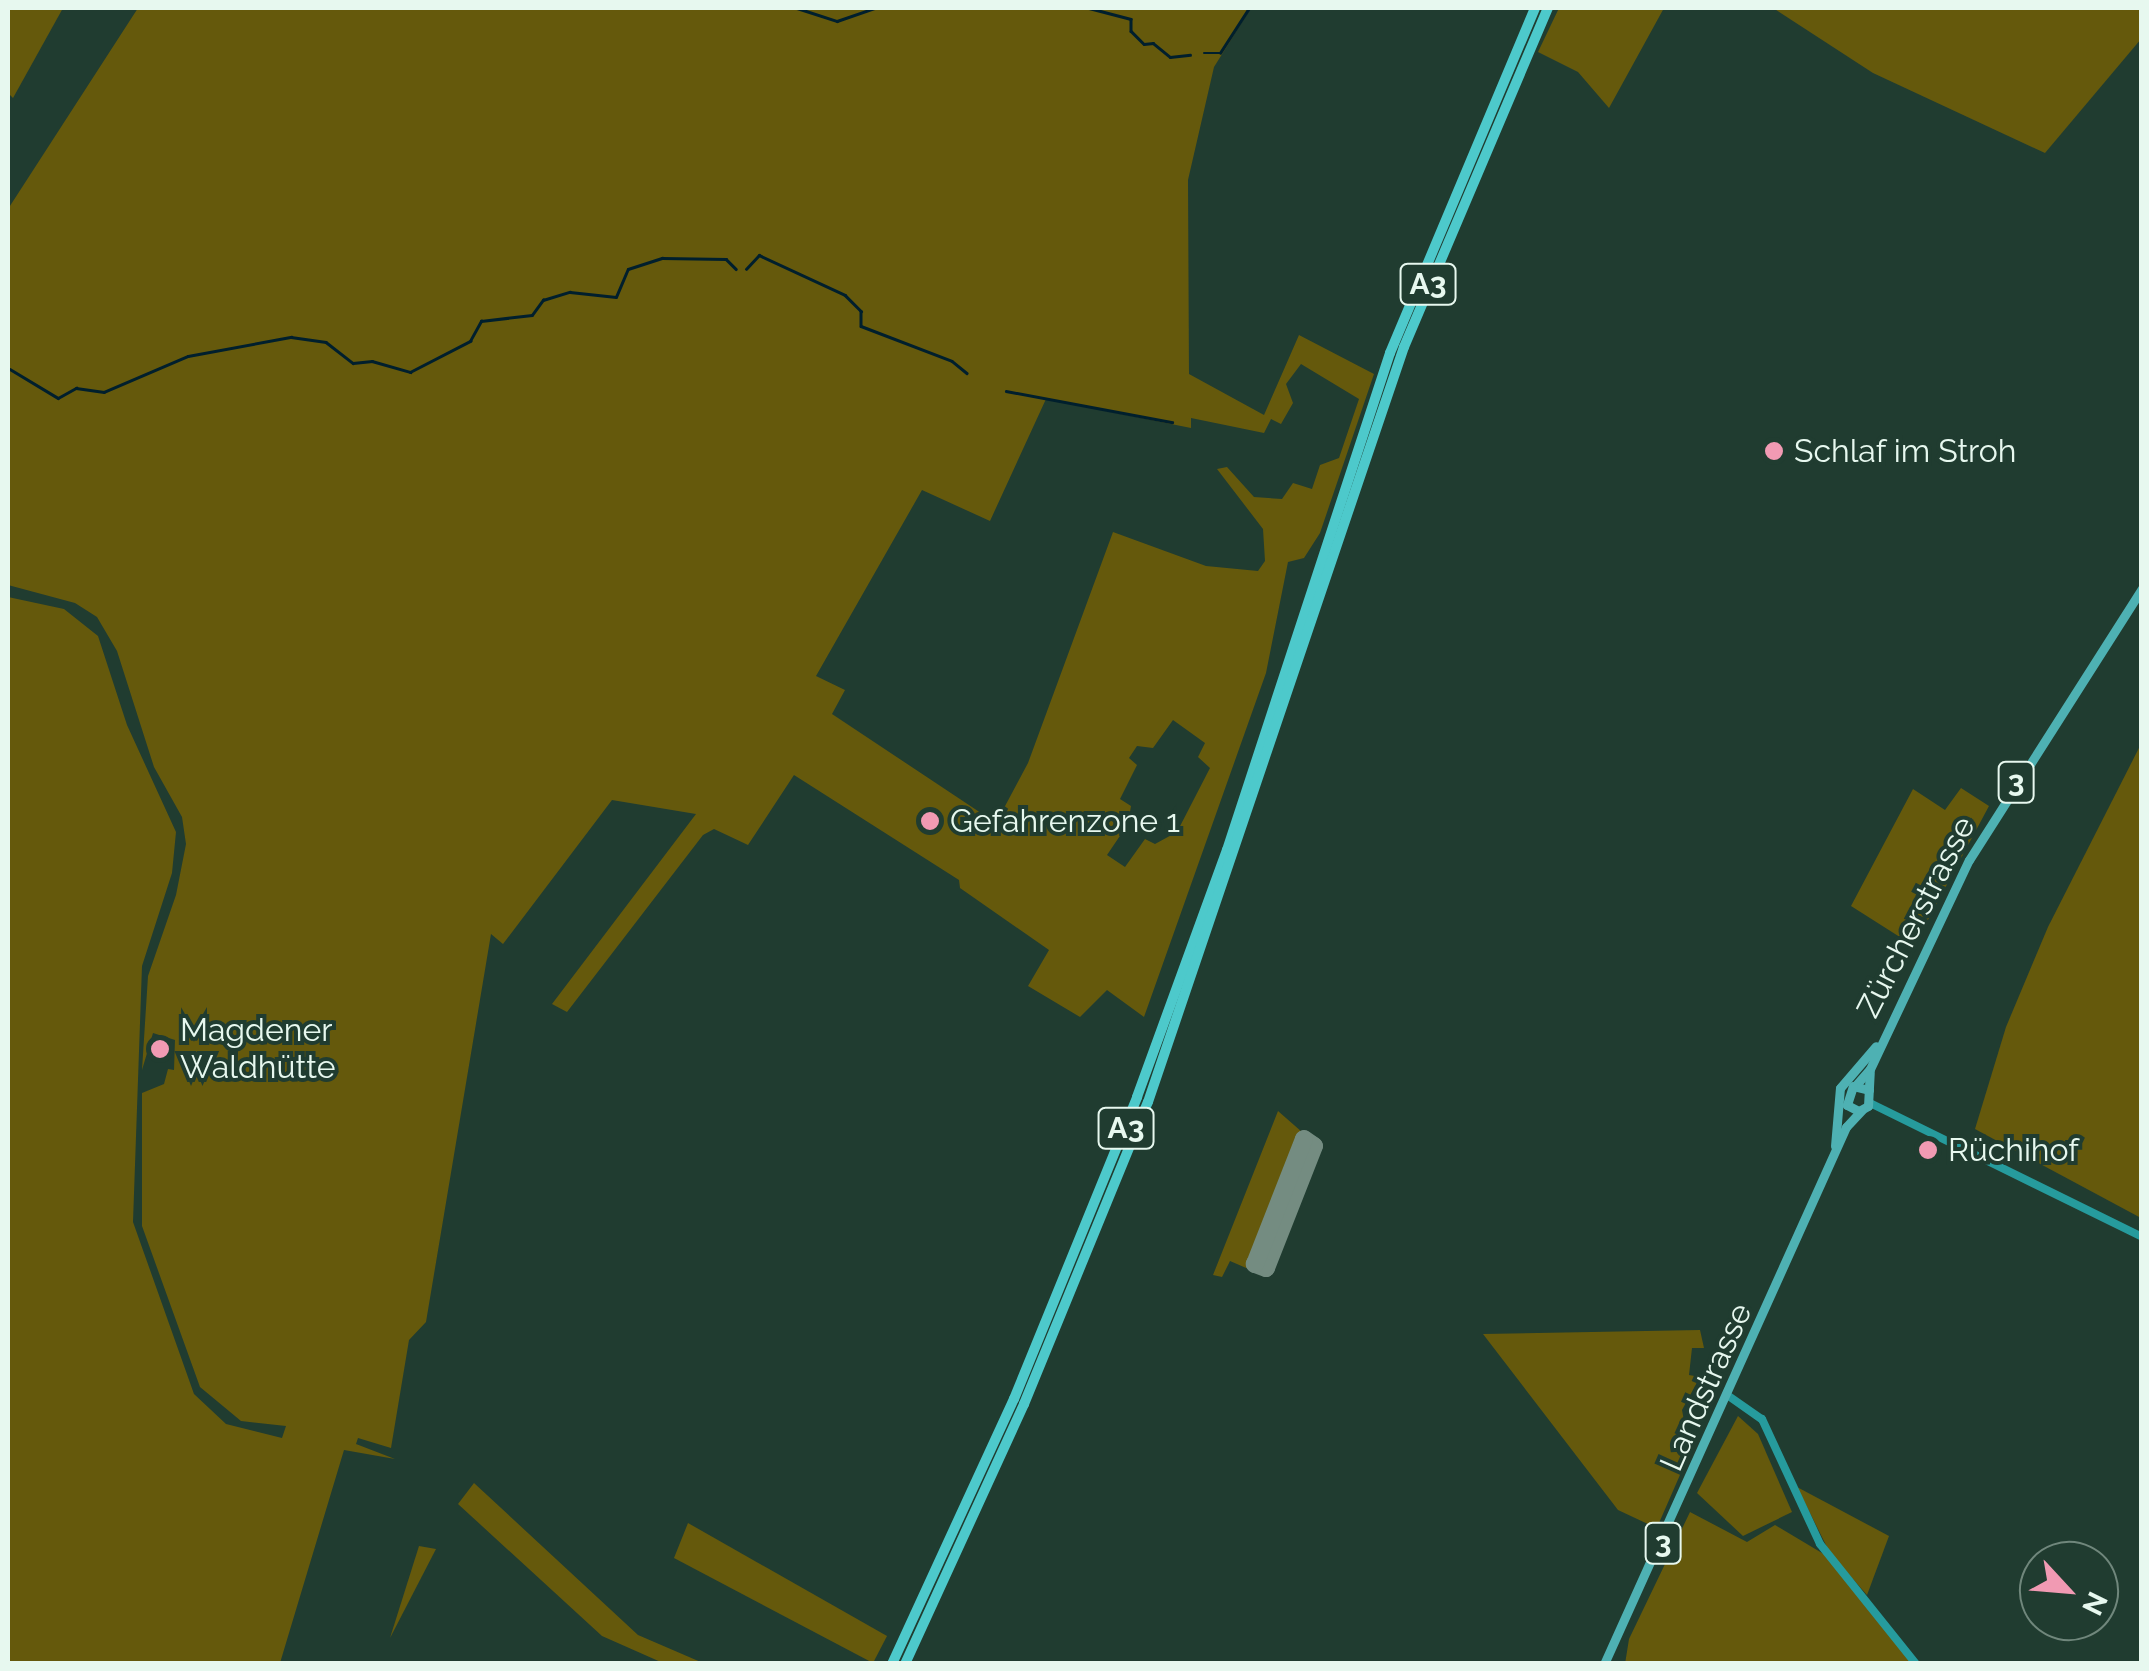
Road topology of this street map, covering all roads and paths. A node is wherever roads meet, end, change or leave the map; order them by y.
1 (1535, 8) edge
2 (1548, 8) edge
3 (1322, 572) junction
4 (2142, 588) edge
5 (1884, 1036) junction
6 (1870, 1069) junction
7 (1856, 1085) junction
8 (1869, 1090) junction
9 (1848, 1104) junction
10 (1866, 1107) junction
11 (1846, 1127) junction
12 (1832, 1159) junction
13 (2142, 1237) edge
14 (1730, 1397) junction
15 (892, 1664) edge
16 (905, 1664) edge
17 (1604, 1664) edge
18 (1916, 1664) edge

1 - 3 highway, A3
2 - 3 highway, A3
3 - 15 highway, A3
3 - 16 highway, A3
4 - 5 main road, Zürcherstrasse / 3
5 - 6 main road, Zürcherstrasse / 3
5 - 12 main road
6 - 7 main road, Zürcherstrasse / 3
6 - 8 main road, Zürcherstrasse / 3
7 - 8 main road
7 - 9 main road, Zürcherstrasse
8 - 10 main road, Zürcherstrasse
9 - 10 main road
9 - 11 main road, Landstrasse / 3
10 - 11 main road, Landstrasse / 3
10 - 13 street
11 - 12 main road, Landstrasse / 3
12 - 14 main road, Landstrasse / 3
14 - 17 main road, Landstrasse / 3
14 - 18 street

